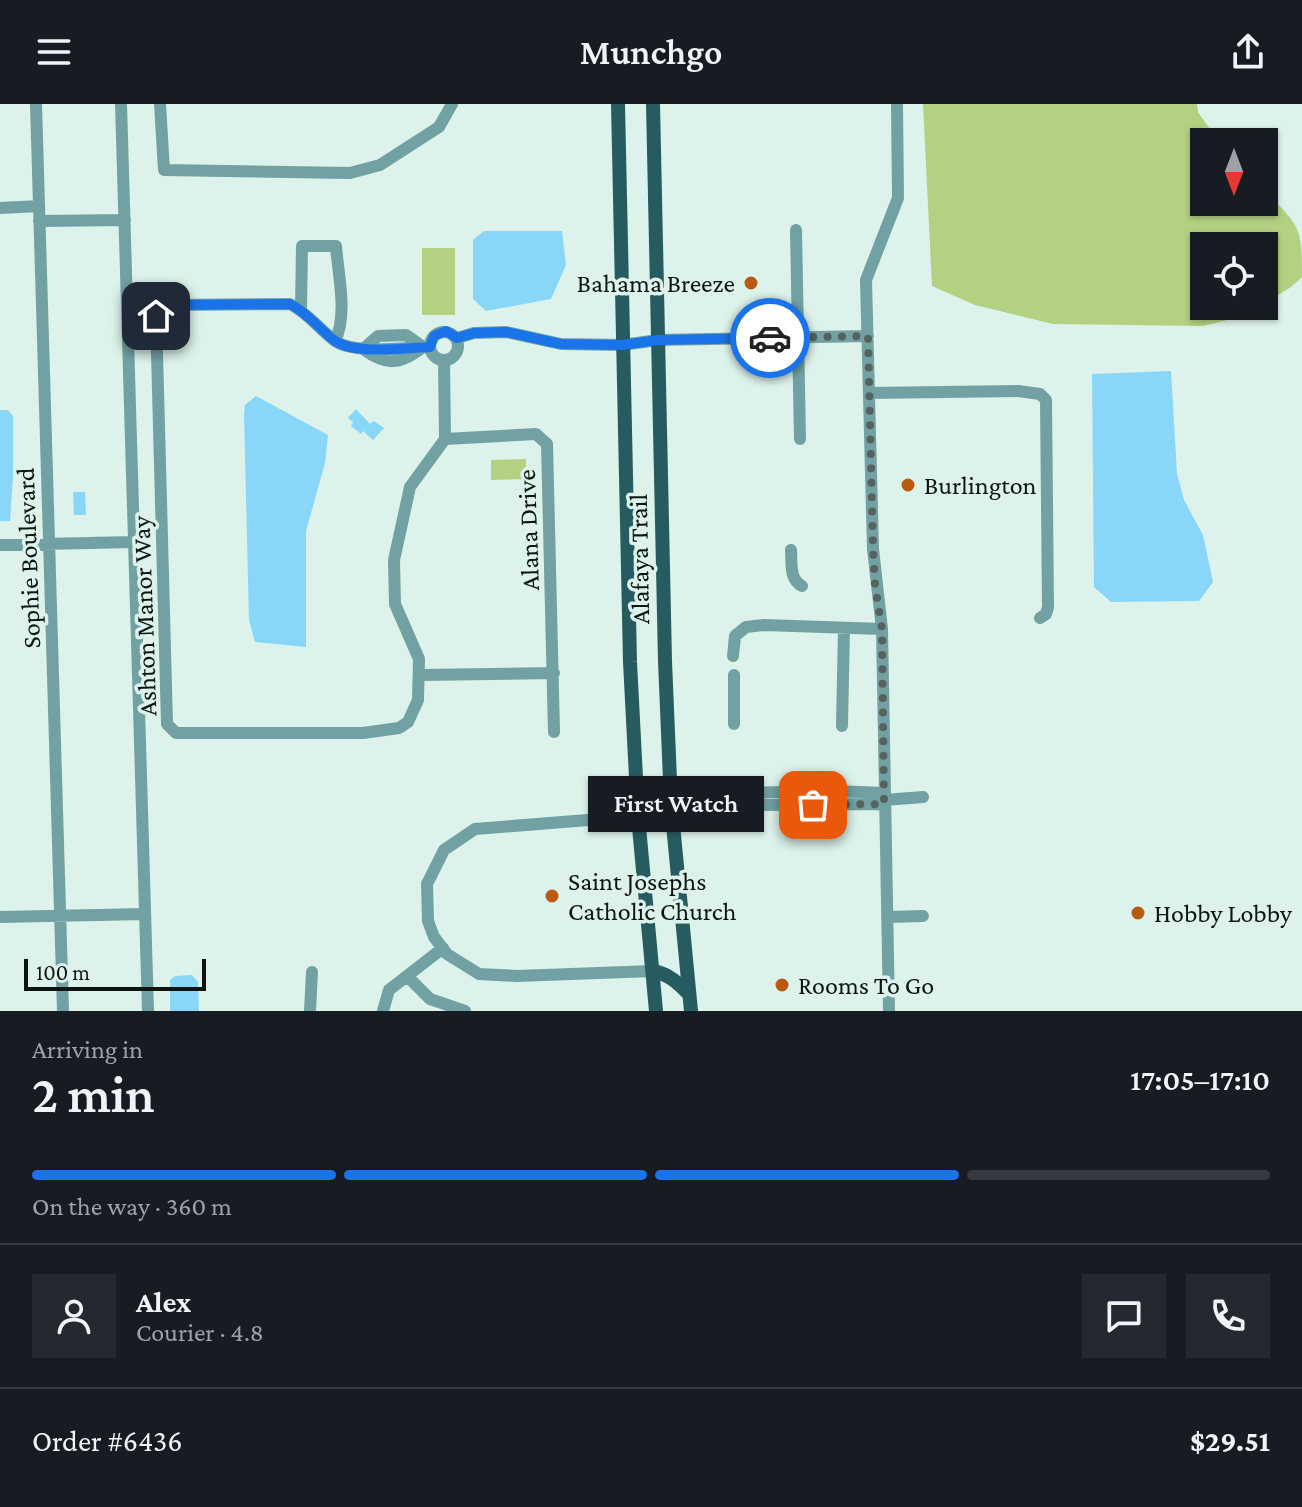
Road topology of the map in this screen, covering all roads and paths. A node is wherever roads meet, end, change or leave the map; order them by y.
1 (36, 104) edge
2 (121, 104) edge
3 (160, 104) edge
4 (452, 104) edge
5 (618, 104) edge
6 (653, 104) edge
7 (897, 104) edge
8 (39, 206) junction
9 (0, 208) edge
10 (125, 220) junction
11 (39, 221) junction
12 (796, 230) dead end
13 (301, 309) junction
14 (868, 336) junction
15 (798, 337) junction
16 (457, 338) junction
17 (658, 340) junction
18 (335, 341) junction
19 (622, 345) junction
20 (427, 347) junction
21 (444, 360) junction
22 (869, 393) junction
23 (445, 439) junction
24 (800, 439) dead end
25 (133, 542) junction
26 (49, 544) junction
27 (0, 545) edge
28 (791, 550) dead end
29 (802, 586) dead end
30 (1040, 618) dead end
31 (844, 628) junction
32 (882, 629) junction
33 (733, 656) dead end
34 (554, 673) junction
35 (419, 675) junction
36 (734, 675) dead end
37 (734, 724) dead end
38 (842, 726) dead end
39 (554, 732) dead end
40 (923, 797) dead end
41 (884, 799) junction
42 (671, 804) junction
43 (638, 816) junction
44 (145, 914) junction
45 (60, 915) junction
46 (923, 916) dead end
47 (0, 917) edge
48 (887, 917) junction
49 (443, 948) junction
50 (653, 971) junction
51 (312, 972) dead end
52 (407, 976) junction
53 (689, 994) junction
54 (63, 1011) edge
55 (148, 1011) edge
56 (310, 1011) edge
57 (383, 1011) edge
58 (465, 1011) edge
59 (656, 1011) edge
60 (691, 1011) edge
61 (889, 1011) edge

1 - 8 street, Sophie Boulevard
2 - 10 street
3 - 4 street
5 - 19 main road, Alafaya Trail
6 - 17 main road, Alafaya Trail
7 - 14 street
8 - 9 street
8 - 11 street, Sophie Boulevard
10 - 11 street
10 - 25 street
11 - 26 street, Sophie Boulevard
12 - 15 street
13 - 18 street
13 - 18 street
13 - 35 street, Ashton Manor Way
14 - 15 street
14 - 22 street
15 - 17 street
15 - 24 street
16 - 19 street
16 - 20 street
16 - 21 street
17 - 19 street
17 - 42 main road, Alafaya Trail
18 - 20 street
19 - 43 main road, Alafaya Trail
20 - 21 street
21 - 23 street
22 - 30 street
22 - 32 street
23 - 34 street, Alana Drive
23 - 35 street, Ashton Manor Way
25 - 26 street
25 - 44 street
26 - 27 street
26 - 45 street, Sophie Boulevard
28 - 29 street
31 - 32 street
31 - 33 street
31 - 38 street
32 - 41 street
34 - 35 street
34 - 39 street, Alana Drive
36 - 37 street
40 - 41 street
41 - 42 street
41 - 48 street
42 - 43 street
42 - 53 main road, Alafaya Trail
43 - 49 street
43 - 50 main road, Alafaya Trail
44 - 45 street
44 - 55 street
45 - 47 street
45 - 54 street, Sophie Boulevard
46 - 48 street
48 - 61 street
49 - 50 street
49 - 52 street
50 - 53 main road
50 - 59 main road, Alafaya Trail
51 - 56 street
52 - 57 street
52 - 58 street
53 - 60 main road, Alafaya Trail

